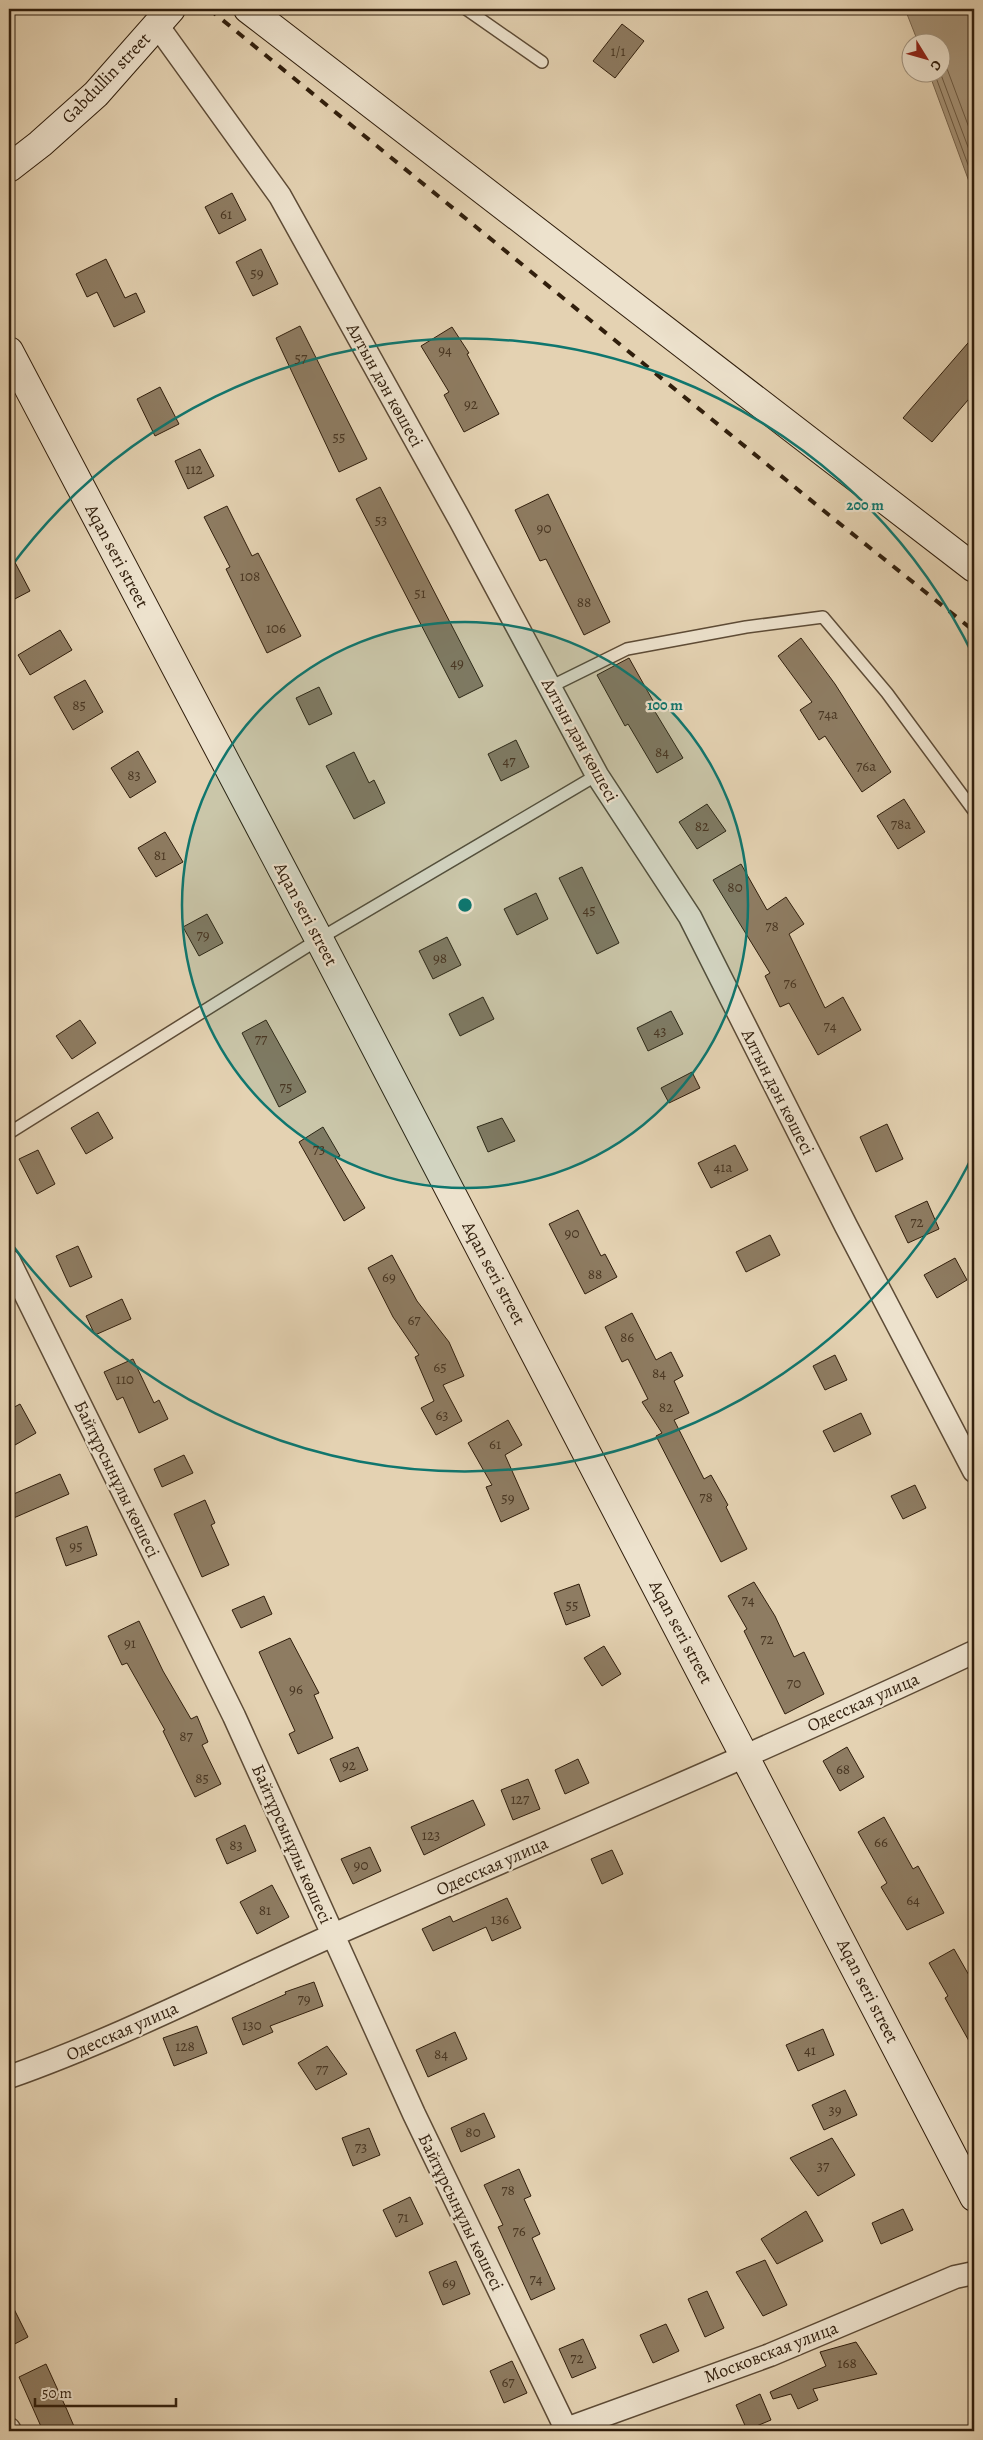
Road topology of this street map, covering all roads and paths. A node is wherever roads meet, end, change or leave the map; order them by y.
1 (248, 9) edge
2 (466, 9) edge
3 (164, 17) edge
4 (542, 62) dead end
5 (9, 168) edge
6 (9, 351) edge
7 (974, 568) edge
8 (550, 687) junction
9 (597, 775) junction
10 (974, 811) edge
11 (319, 939) junction
12 (9, 1133) edge
13 (9, 1261) edge
14 (974, 1471) edge
15 (974, 1652) edge
16 (746, 1755) junction
17 (334, 1935) junction
18 (9, 2077) edge
19 (974, 2197) edge
20 (974, 2273) edge
21 (566, 2430) edge

1 - 7 street
2 - 4 lane
3 - 5 street, Gabdullin street
3 - 8 street, Алтын дән көшесі
6 - 11 street, Aqan seri street
8 - 9 street, Алтын дән көшесі
8 - 10 lane
9 - 11 lane
9 - 14 street, Алтын дән көшесі
11 - 12 lane
11 - 16 street, Aqan seri street
13 - 17 street, Байтұрсынұлы көшесі
15 - 16 street, Одесская улица
16 - 17 street, Одесская улица
16 - 19 street, Aqan seri street
17 - 18 street, Одесская улица
17 - 21 street, Байтұрсынұлы көшесі
20 - 21 street, Московская улица

